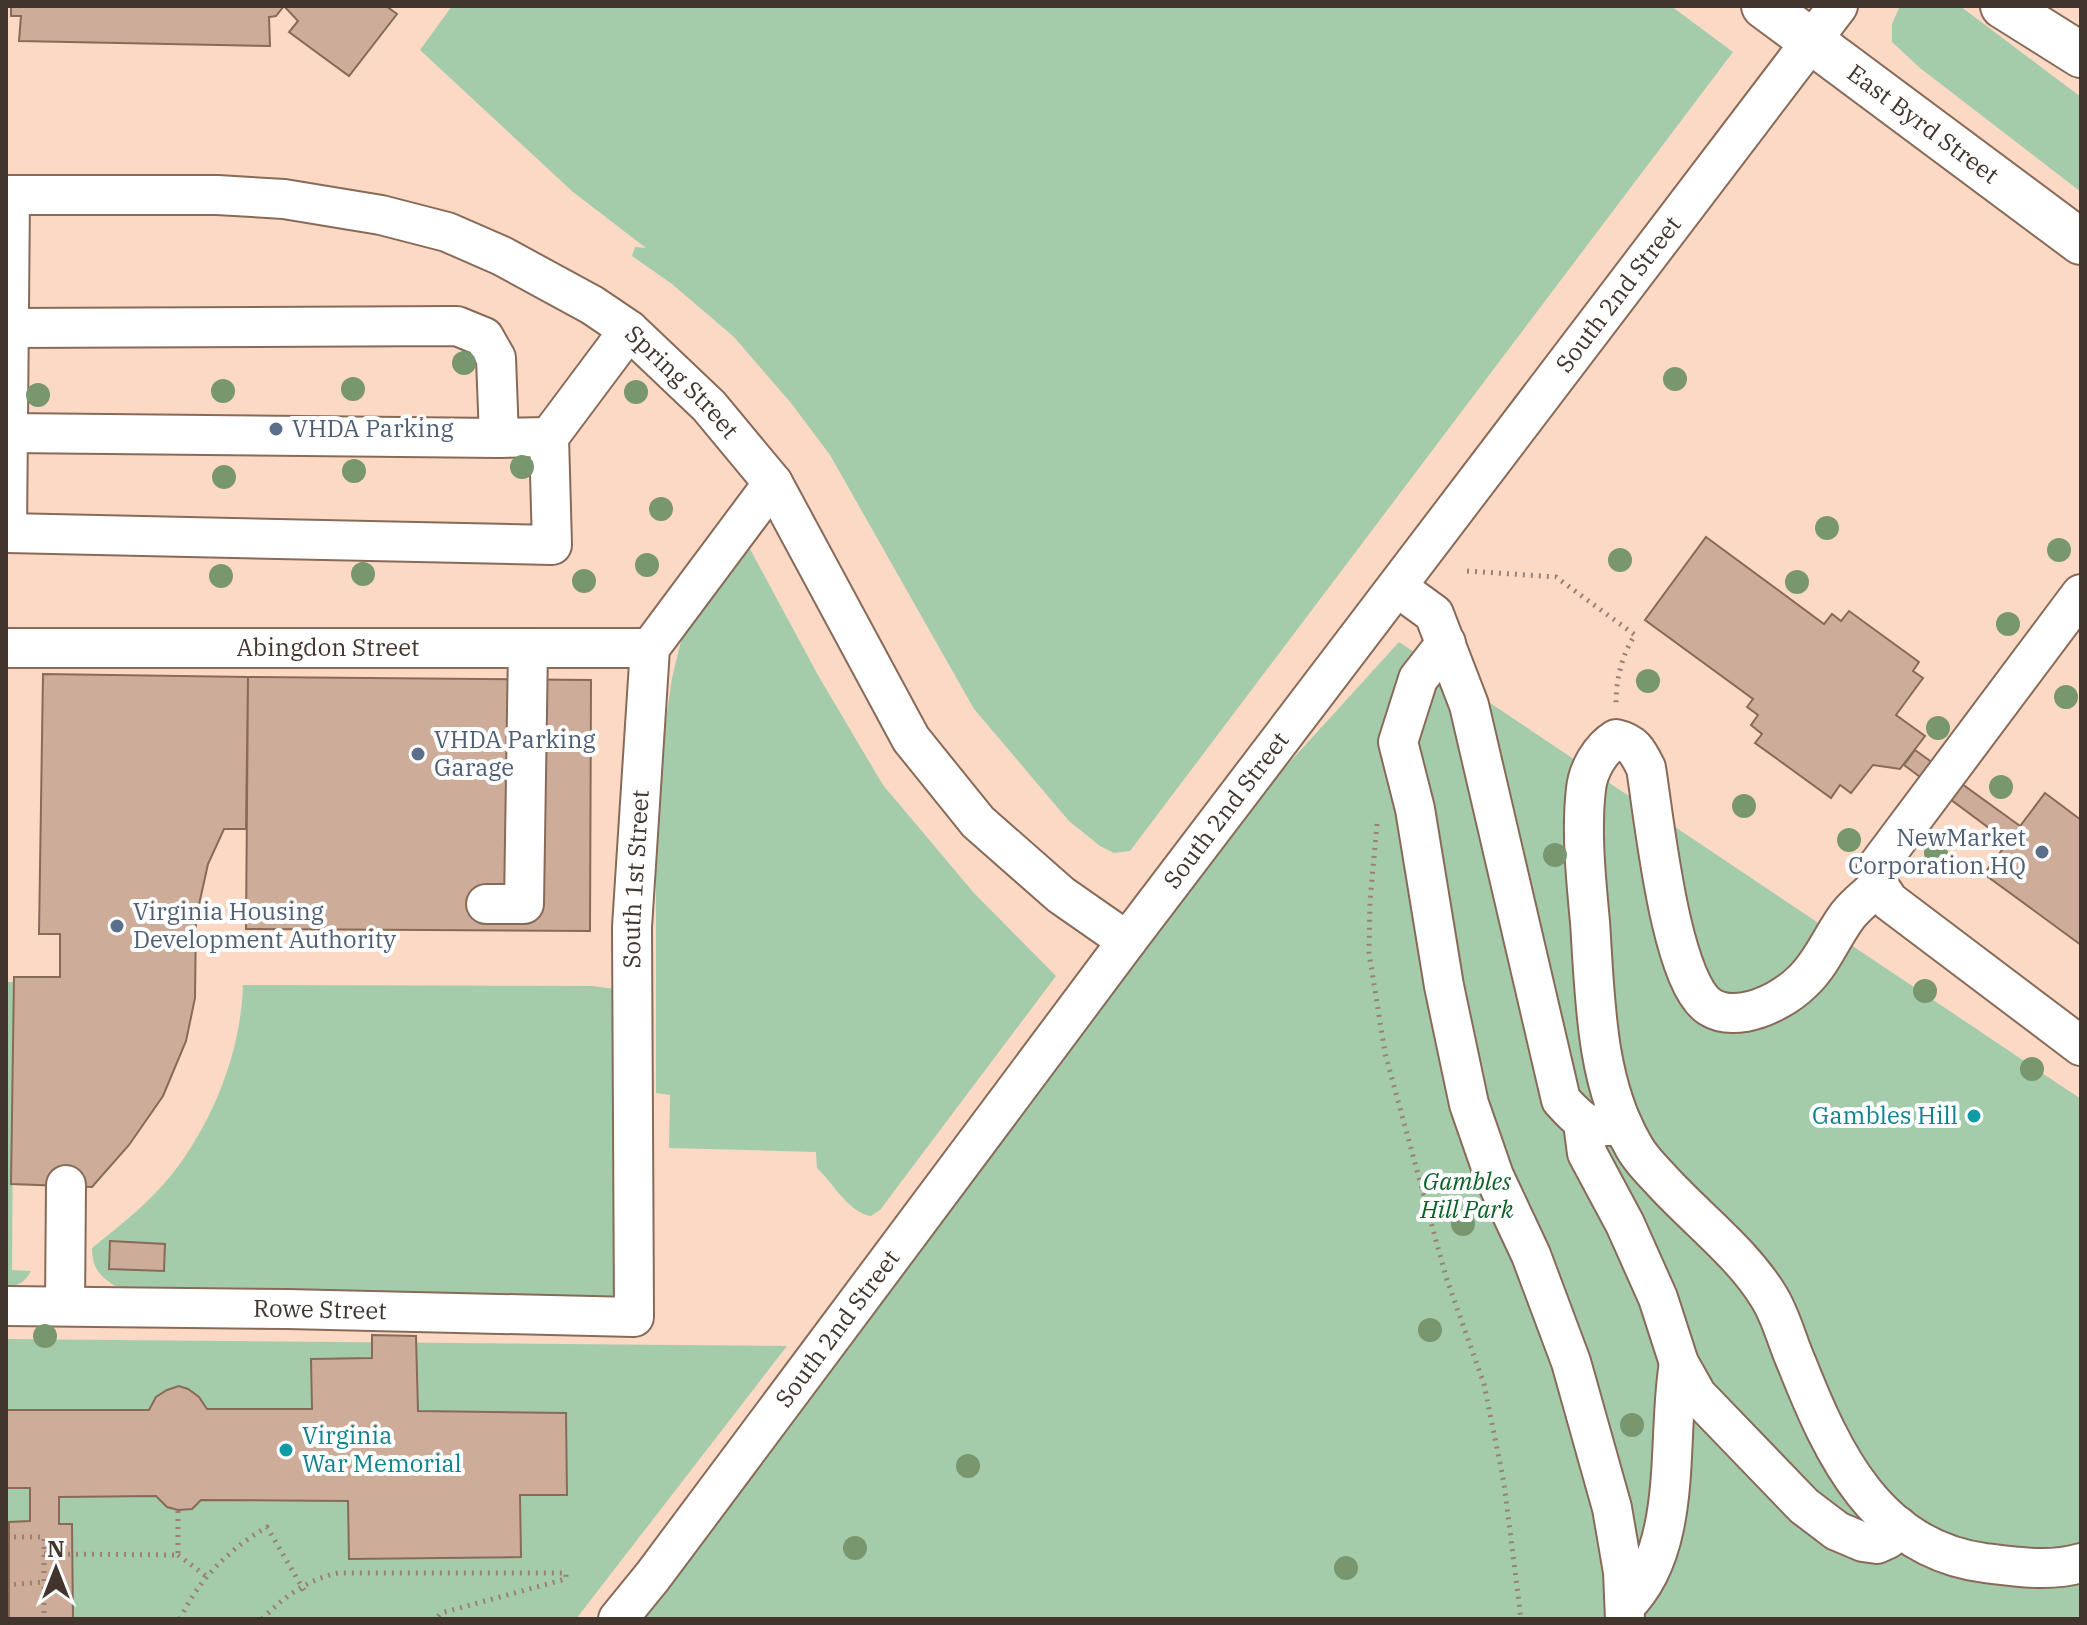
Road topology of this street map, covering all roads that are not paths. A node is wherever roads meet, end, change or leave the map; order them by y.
1 (1764, 6) edge
2 (1838, 6) edge
3 (2003, 6) edge
4 (1810, 41) junction
5 (2081, 55) edge
6 (8, 195) edge
7 (2081, 242) edge
8 (9, 328) junction
9 (629, 330) junction
10 (8, 433) edge
11 (549, 437) junction
12 (499, 438) junction
13 (773, 483) junction
14 (1397, 587) junction
15 (2081, 594) edge
16 (1446, 643) junction
17 (6, 648) edge
18 (528, 648) junction
19 (650, 648) junction
20 (1879, 886) junction
21 (486, 904) dead end
22 (1127, 941) junction
23 (2081, 1046) edge
24 (1583, 1123) junction
25 (1623, 1125) junction
26 (66, 1185) dead end
27 (6, 1306) edge
28 (65, 1306) junction
29 (634, 1317) joint
30 (1679, 1363) junction
31 (1898, 1526) junction
32 (2081, 1563) edge
33 (1625, 1612) edge
34 (618, 1619) edge

1 - 4 main road, East Byrd Street
2 - 4 street, South 2nd Street
3 - 5 main road
4 - 7 main road, East Byrd Street
4 - 14 street, South 2nd Street
6 - 8 street
6 - 9 street, Spring Street
8 - 10 street
8 - 12 street
9 - 11 street
9 - 13 street, Spring Street
10 - 11 street
10 - 12 street
11 - 12 street
13 - 19 street
13 - 22 street, Spring Street
14 - 16 street
14 - 22 street, South 2nd Street
15 - 20 street
16 - 24 street
16 - 33 street
17 - 18 street, Abingdon Street
18 - 19 street, Abingdon Street
18 - 21 street
19 - 29 street, South 1st Street
20 - 23 street
20 - 25 street
22 - 34 street, South 2nd Street
24 - 25 street
24 - 30 street
25 - 31 street
26 - 28 street
27 - 28 street, Rowe Street
28 - 29 street, Rowe Street
30 - 31 street
30 - 33 street
31 - 32 street

